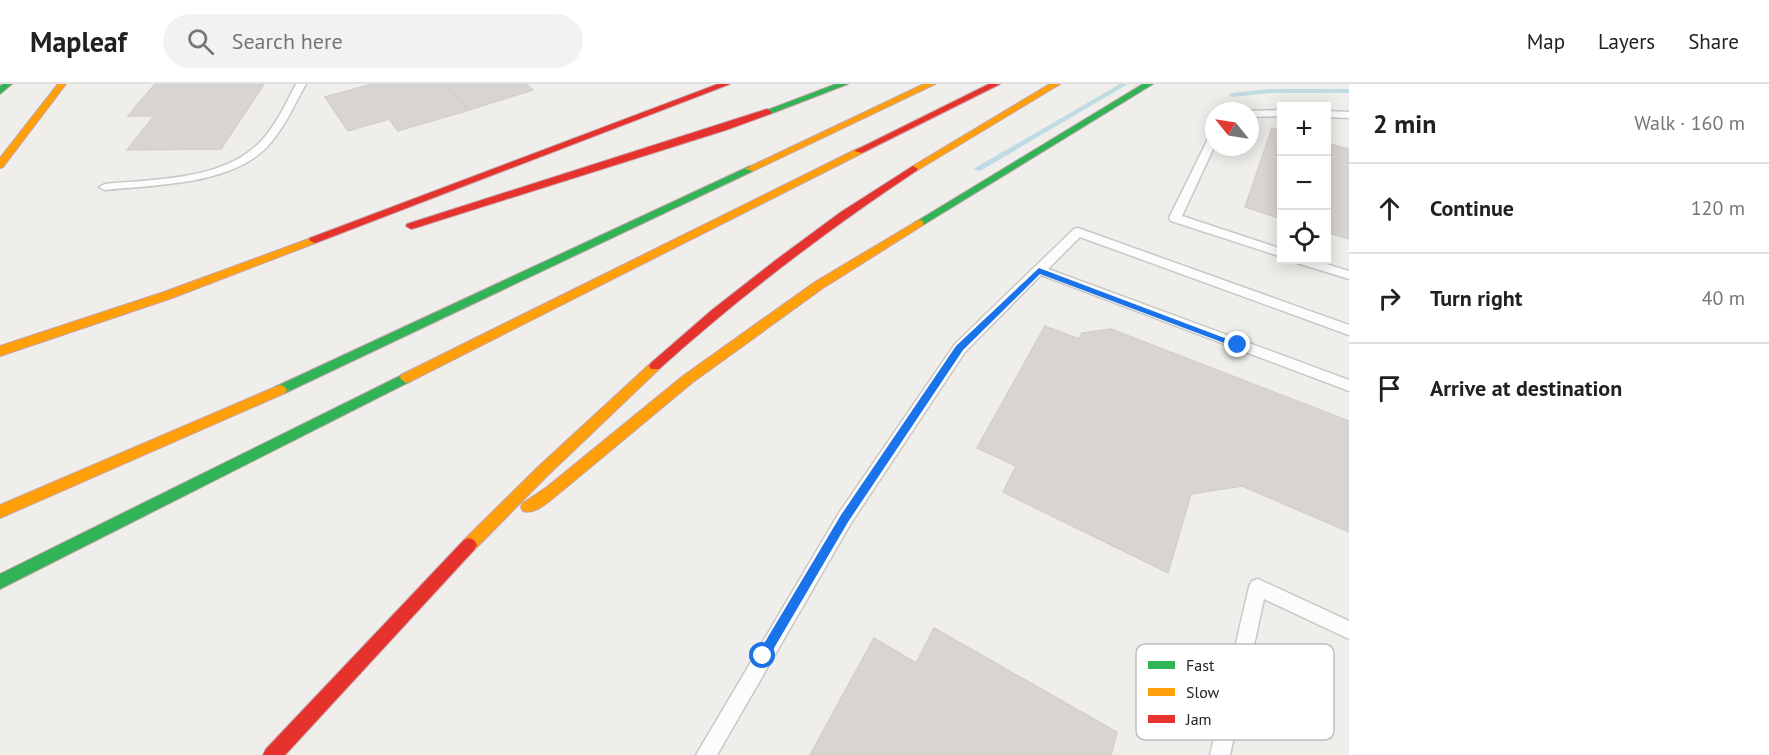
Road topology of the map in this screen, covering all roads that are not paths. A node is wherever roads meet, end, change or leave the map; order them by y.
1 (8, 84) edge
2 (62, 84) edge
3 (301, 84) edge
4 (726, 84) edge
5 (844, 84) edge
6 (931, 84) edge
7 (996, 84) edge
8 (1056, 84) edge
9 (1149, 84) edge
10 (0, 91) edge
11 (1277, 113) edge
12 (1259, 114) edge
13 (1331, 114) edge
14 (1349, 115) edge
15 (1205, 155) edge
16 (0, 165) edge
17 (105, 187) dead end
18 (392, 232) dead end
19 (1277, 252) edge
20 (290, 264) dead end
21 (1314, 264) edge
22 (1039, 270) junction
23 (1349, 275) edge
24 (168, 295) junction
25 (1349, 330) edge
26 (0, 351) edge
27 (1349, 386) edge
28 (0, 512) edge
29 (455, 557) junction
30 (0, 582) edge
31 (1349, 630) edge
32 (1245, 644) edge
33 (1223, 740) edge
34 (272, 755) edge
35 (706, 755) edge
36 (1220, 755) edge

1 - 10 highway
2 - 16 highway
3 - 17 lane
4 - 24 highway
5 - 18 highway
6 - 28 highway
7 - 30 highway
8 - 29 highway
9 - 29 highway
11 - 12 lane
13 - 14 lane
15 - 19 lane
20 - 24 highway
21 - 23 lane
22 - 25 lane
22 - 27 lane
22 - 35 lane
24 - 26 highway
29 - 34 highway
31 - 32 lane
33 - 36 lane

